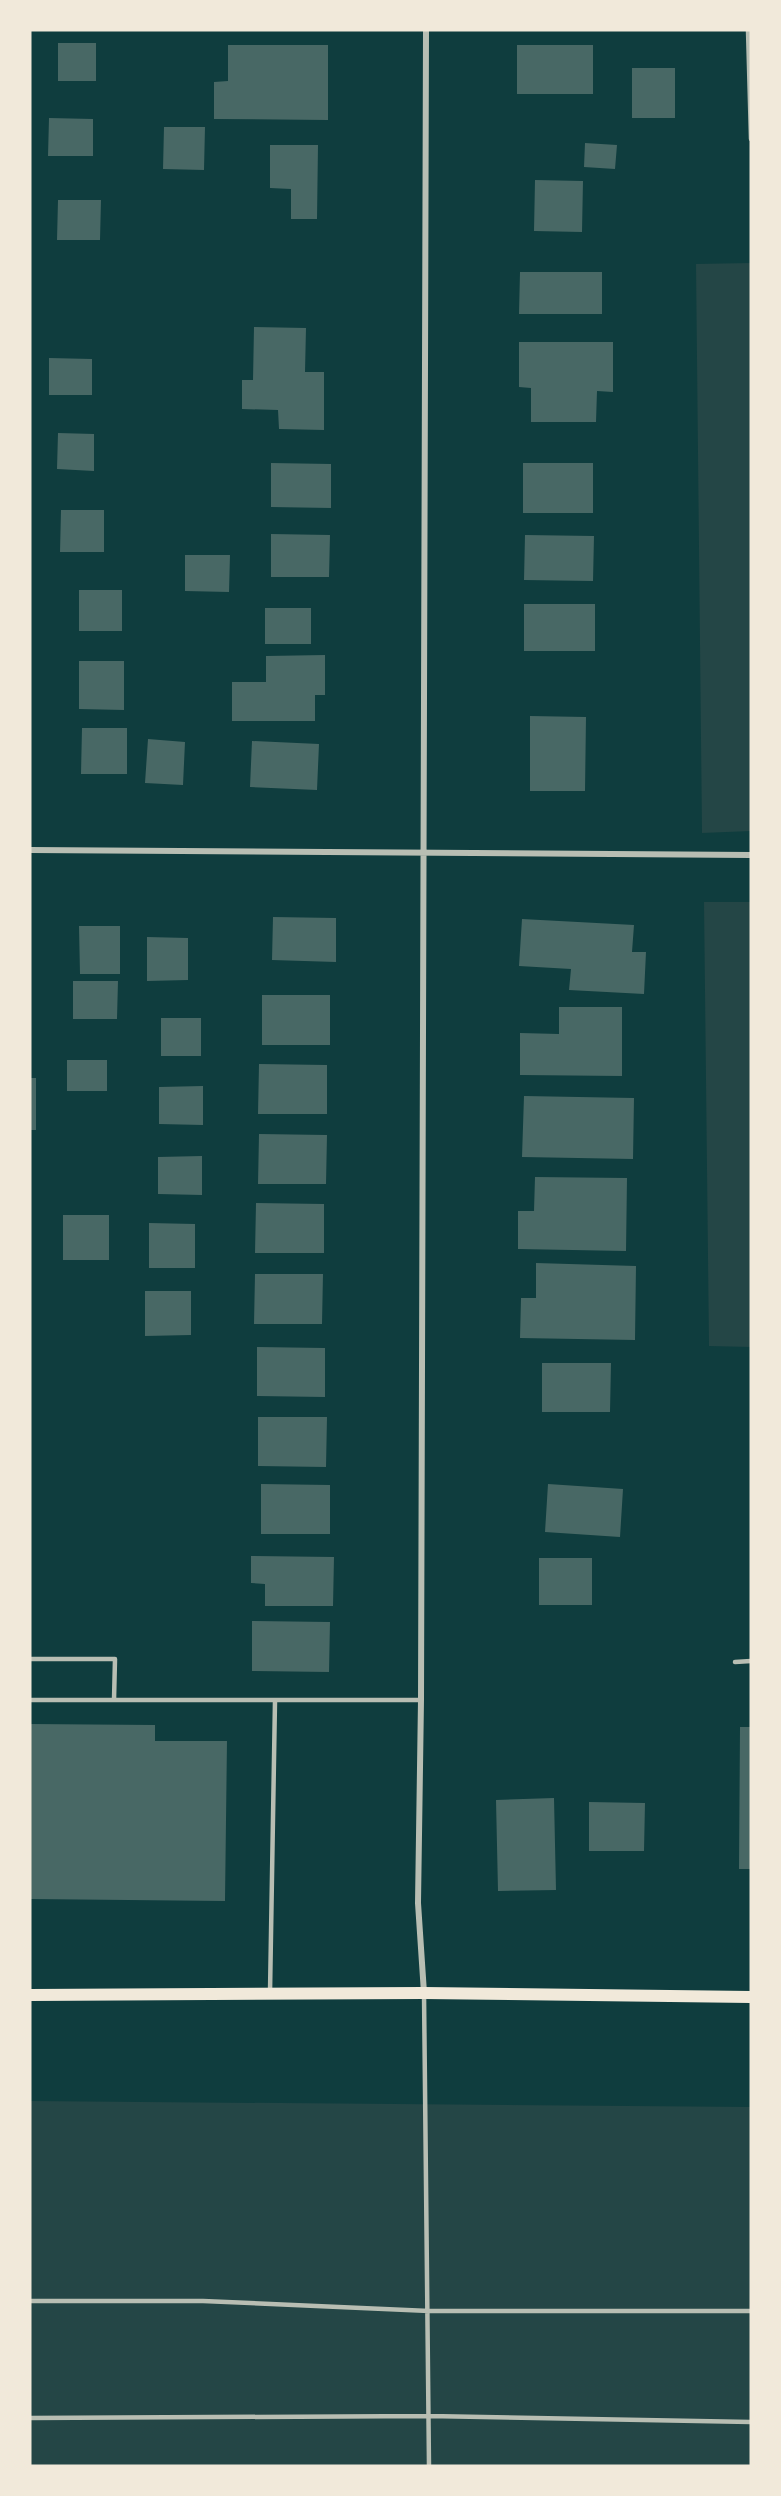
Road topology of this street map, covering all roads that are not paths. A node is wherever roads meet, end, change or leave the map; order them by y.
1 (426, 30) edge
2 (748, 30) edge
3 (751, 139) edge
4 (30, 850) edge
5 (422, 852) junction
6 (751, 855) edge
7 (30, 1659) edge
8 (751, 1661) edge
9 (735, 1662) dead end
10 (30, 1700) edge
11 (114, 1700) junction
12 (421, 1700) junction
13 (275, 1701) junction
14 (424, 1993) junction
15 (270, 1994) junction
16 (30, 1995) edge
17 (751, 1997) edge
18 (30, 2301) edge
19 (429, 2311) junction
20 (751, 2311) edge
21 (429, 2416) junction
22 (30, 2418) edge
23 (751, 2422) edge
24 (429, 2466) edge

1 - 5 street
2 - 3 lane
4 - 5 street
5 - 6 street
5 - 12 street
7 - 11 lane
8 - 9 lane
10 - 11 lane
11 - 13 lane
12 - 13 lane
12 - 14 street
13 - 15 lane
14 - 15 main road
14 - 17 main road
14 - 19 lane
15 - 16 main road
18 - 19 lane
19 - 20 lane
19 - 21 lane
21 - 22 lane
21 - 23 lane
21 - 24 lane

